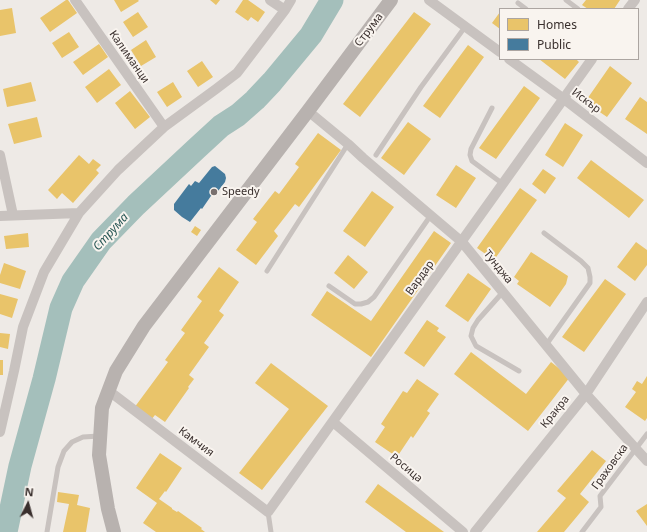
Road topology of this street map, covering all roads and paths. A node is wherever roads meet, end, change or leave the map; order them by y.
1 (75, 0) edge
2 (270, 0) edge
3 (291, 0) edge
4 (391, 0) edge
5 (429, 0) edge
6 (566, 0) edge
7 (635, 0) edge
8 (518, 3) dead end
9 (525, 8) edge
10 (577, 8) edge
11 (629, 8) edge
12 (285, 10) junction
13 (466, 27) junction
14 (499, 51) edge
15 (510, 60) edge
16 (591, 60) edge
17 (564, 99) junction
18 (492, 108) dead end
19 (308, 111) junction
20 (164, 128) junction
21 (348, 144) junction
22 (376, 155) dead end
23 (0, 156) edge
24 (647, 163) edge
25 (503, 184) junction
26 (79, 213) junction
27 (13, 215) junction
28 (431, 215) junction
29 (0, 216) edge
30 (544, 233) dead end
31 (462, 242) junction
32 (267, 271) dead end
33 (329, 286) dead end
34 (503, 292) junction
35 (647, 302) edge
36 (546, 345) junction
37 (519, 371) dead end
38 (109, 391) junction
39 (586, 394) junction
40 (333, 422) junction
41 (0, 432) edge
42 (647, 434) edge
43 (100, 436) junction
44 (636, 449) junction
45 (647, 462) edge
46 (268, 512) junction
47 (47, 532) edge
48 (114, 532) edge
49 (271, 532) edge
50 (463, 532) edge
51 (475, 532) edge
52 (582, 532) edge

1 - 20 street, Калиманци
2 - 12 street
3 - 12 street
4 - 19 main road, Струма
5 - 13 street
6 - 10 lane
7 - 11 street
8 - 9 lane
12 - 20 street
13 - 14 street
13 - 22 lane
15 - 17 street, Искър
16 - 17 street, Вардар
17 - 24 street, Искър
17 - 25 street, Вардар
18 - 25 lane
19 - 21 street, Тунджа
19 - 38 main road, Струма
20 - 26 street
21 - 28 street, Тунджа
21 - 32 lane
23 - 27 street
25 - 31 street, Вардар
26 - 27 street
26 - 41 street
27 - 29 street
28 - 31 street, Тунджа
28 - 33 lane
30 - 36 lane
31 - 34 street, Тунджа
31 - 40 street, Вардар
34 - 36 street, Тунджа
34 - 37 lane
35 - 39 street, Кракра
36 - 39 street, Тунджа
38 - 43 main road, Струма
38 - 46 street, Камчия
39 - 44 street, Тунджа
39 - 51 street, Кракра
40 - 46 street, Вардар
40 - 50 street, Росица
42 - 44 lane, Граховска
43 - 47 lane
43 - 48 main road, Струма
44 - 45 street, Тунджа
44 - 52 lane, Граховска
46 - 49 lane

